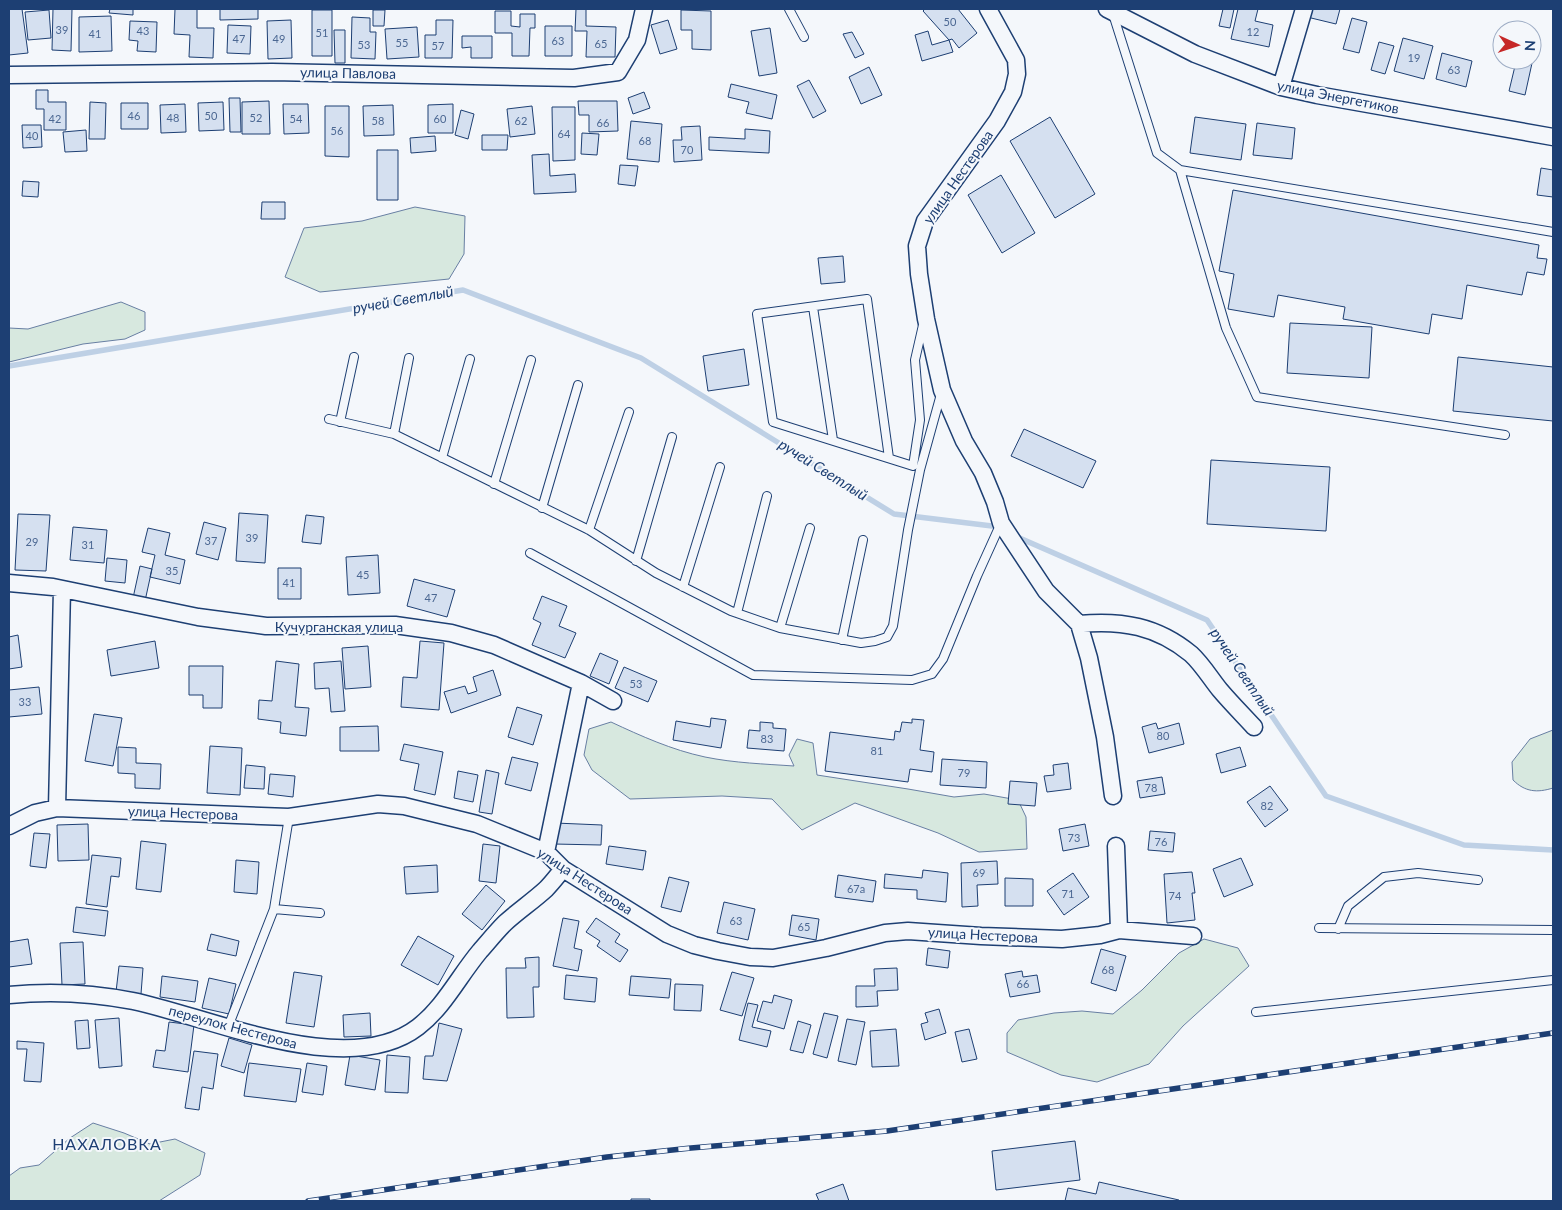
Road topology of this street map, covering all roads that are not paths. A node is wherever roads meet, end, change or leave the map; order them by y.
1 (644, 9) edge
2 (789, 9) edge
3 (988, 9) edge
4 (1304, 9) edge
5 (1110, 10) edge
6 (804, 37) dead end
7 (9, 75) edge
8 (1281, 87) junction
9 (1553, 137) edge
10 (1180, 170) junction
11 (1553, 232) edge
12 (813, 307) junction
13 (925, 313) junction
14 (354, 357) dead end
15 (409, 358) dead end
16 (470, 359) dead end
17 (531, 360) dead end
18 (578, 386) dead end
19 (942, 390) junction
20 (629, 412) dead end
21 (329, 419) dead end
22 (340, 422) junction
23 (394, 434) junction
24 (1505, 435) dead end
25 (672, 437) dead end
26 (833, 440) junction
27 (442, 458) junction
28 (889, 458) junction
29 (720, 467) dead end
30 (494, 484) junction
31 (766, 496) dead end
32 (542, 508) junction
33 (1001, 524) junction
34 (810, 528) dead end
35 (588, 530) junction
36 (863, 540) dead end
37 (530, 553) dead end
38 (636, 561) junction
39 (9, 582) edge
40 (683, 587) junction
41 (62, 589) junction
42 (737, 613) junction
43 (1079, 624) junction
44 (780, 628) junction
45 (842, 640) junction
46 (580, 683) junction
47 (613, 701) dead end
48 (1254, 727) dead end
49 (1112, 796) dead end
50 (57, 808) junction
51 (289, 817) junction
52 (9, 826) edge
53 (1116, 846) dead end
54 (546, 852) junction
55 (563, 869) junction
56 (1478, 880) dead end
57 (274, 909) junction
58 (320, 913) dead end
59 (1319, 928) dead end
60 (1338, 928) junction
61 (1119, 930) junction
62 (1553, 930) edge
63 (1193, 936) dead end
64 (1553, 980) edge
65 (9, 995) edge
66 (1256, 1012) dead end
67 (228, 1027) junction

1 - 7 street, улица Павлова
2 - 6 lane
3 - 13 street, улица Нестерова
4 - 8 street
5 - 8 street, улица Энергетиков
5 - 10 lane
8 - 9 street, улица Энергетиков
10 - 11 lane
10 - 24 lane
12 - 26 lane
12 - 26 lane
12 - 28 lane
13 - 19 street, улица Нестерова
13 - 28 lane
14 - 22 lane
15 - 23 lane
16 - 27 lane
17 - 30 lane
18 - 32 lane
19 - 33 street, улица Нестерова
19 - 45 lane
20 - 35 lane
21 - 22 lane
22 - 23 lane
23 - 27 lane
25 - 38 lane
26 - 28 lane
27 - 30 lane
29 - 40 lane
30 - 32 lane
31 - 42 lane
32 - 35 lane
33 - 37 lane
33 - 43 street, улица Нестерова
34 - 44 lane
35 - 38 lane
36 - 45 lane
38 - 40 lane
39 - 41 street, Кучурганская улица
40 - 42 lane
41 - 46 street, Кучурганская улица
41 - 50 street
42 - 44 lane
43 - 48 street
43 - 49 street
44 - 45 lane
46 - 47 street, Кучурганская улица
46 - 54 street
50 - 51 street, улица Нестерова
50 - 52 street, улица Нестерова
51 - 54 street, улица Нестерова
51 - 57 lane
53 - 61 street
54 - 55 street, улица Нестерова
55 - 61 street, улица Нестерова
55 - 67 street, переулок Нестерова
56 - 60 lane
57 - 58 lane
57 - 67 lane
59 - 60 lane
60 - 62 lane
61 - 63 street, улица Нестерова
64 - 66 lane
65 - 67 street, переулок Нестерова

